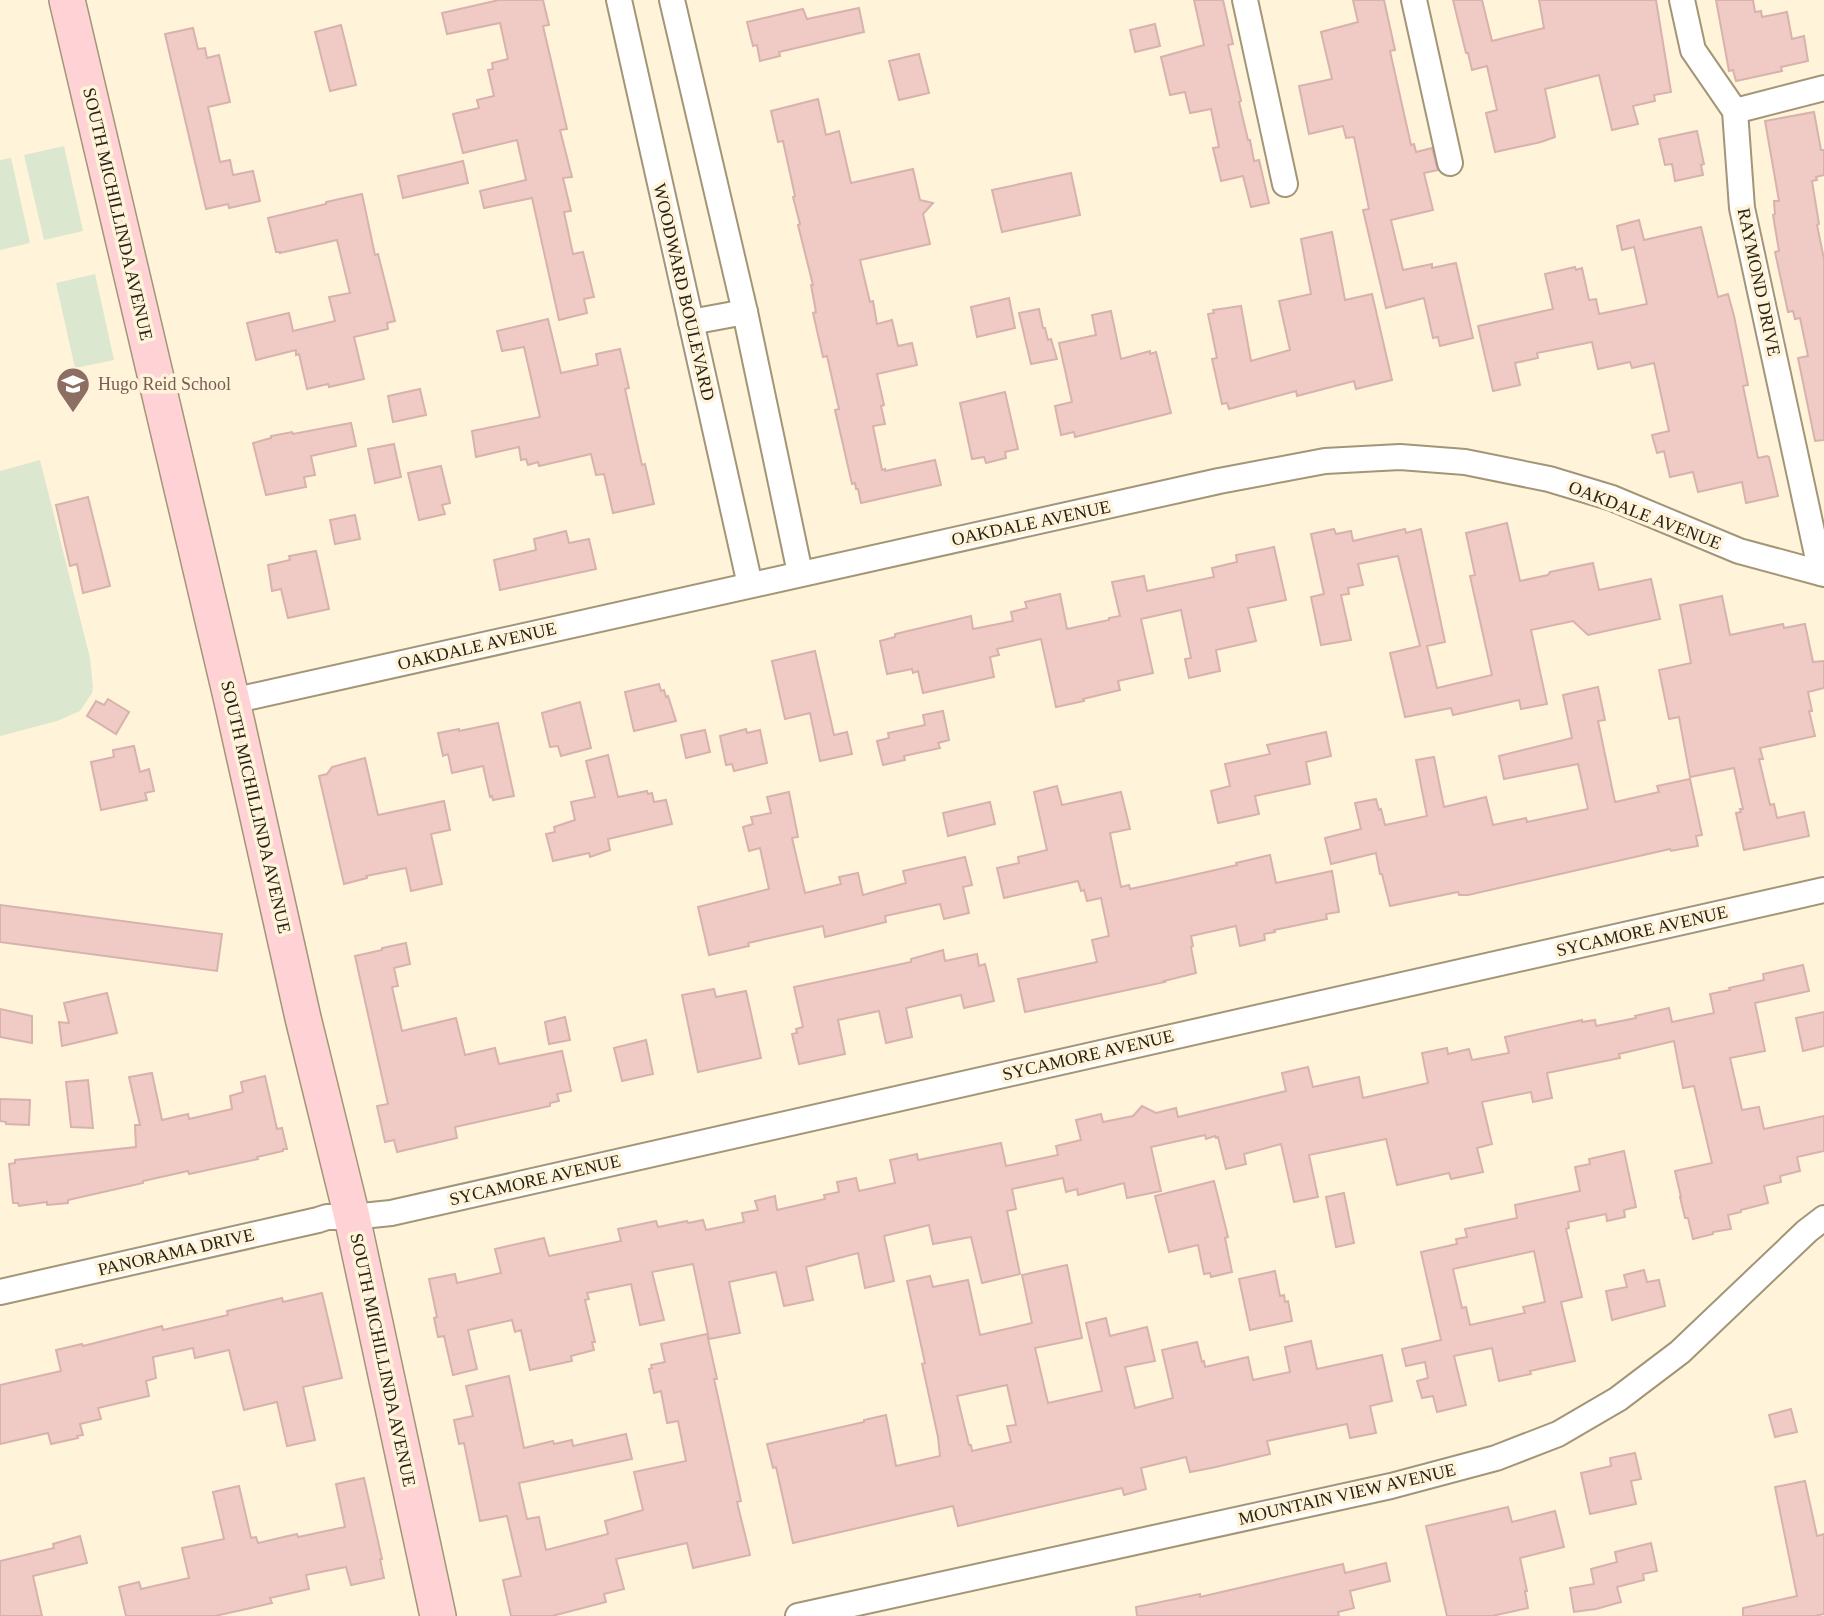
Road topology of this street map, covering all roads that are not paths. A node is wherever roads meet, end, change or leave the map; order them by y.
1 (67, 0) edge
2 (619, 0) edge
3 (672, 0) edge
4 (1245, 0) edge
5 (1414, 0) edge
6 (1682, 0) edge
7 (1824, 88) edge
8 (1735, 111) junction
9 (1450, 163) dead end
10 (1285, 184) dead end
11 (744, 312) junction
12 (691, 322) junction
13 (800, 573) junction
14 (1822, 574) edge
15 (750, 585) junction
16 (232, 701) junction
17 (1824, 890) edge
18 (352, 1217) junction
19 (1824, 1218) edge
20 (0, 1292) edge
21 (438, 1616) edge
22 (798, 1616) edge

1 - 16 main road, SOUTH MICHILLINDA AVENUE
2 - 12 street, WOODWARD BOULEVARD
3 - 11 street
4 - 10 street
5 - 9 street
6 - 8 street
7 - 8 street
8 - 14 street, RAYMOND DRIVE
11 - 12 street
11 - 13 street
12 - 15 street, WOODWARD BOULEVARD
13 - 14 street, OAKDALE AVENUE
13 - 15 street, OAKDALE AVENUE
15 - 16 street, OAKDALE AVENUE
16 - 18 main road, SOUTH MICHILLINDA AVENUE
17 - 18 street, SYCAMORE AVENUE
18 - 20 street, PANORAMA DRIVE
18 - 21 main road, SOUTH MICHILLINDA AVENUE
19 - 22 street, MOUNTAIN VIEW AVENUE

